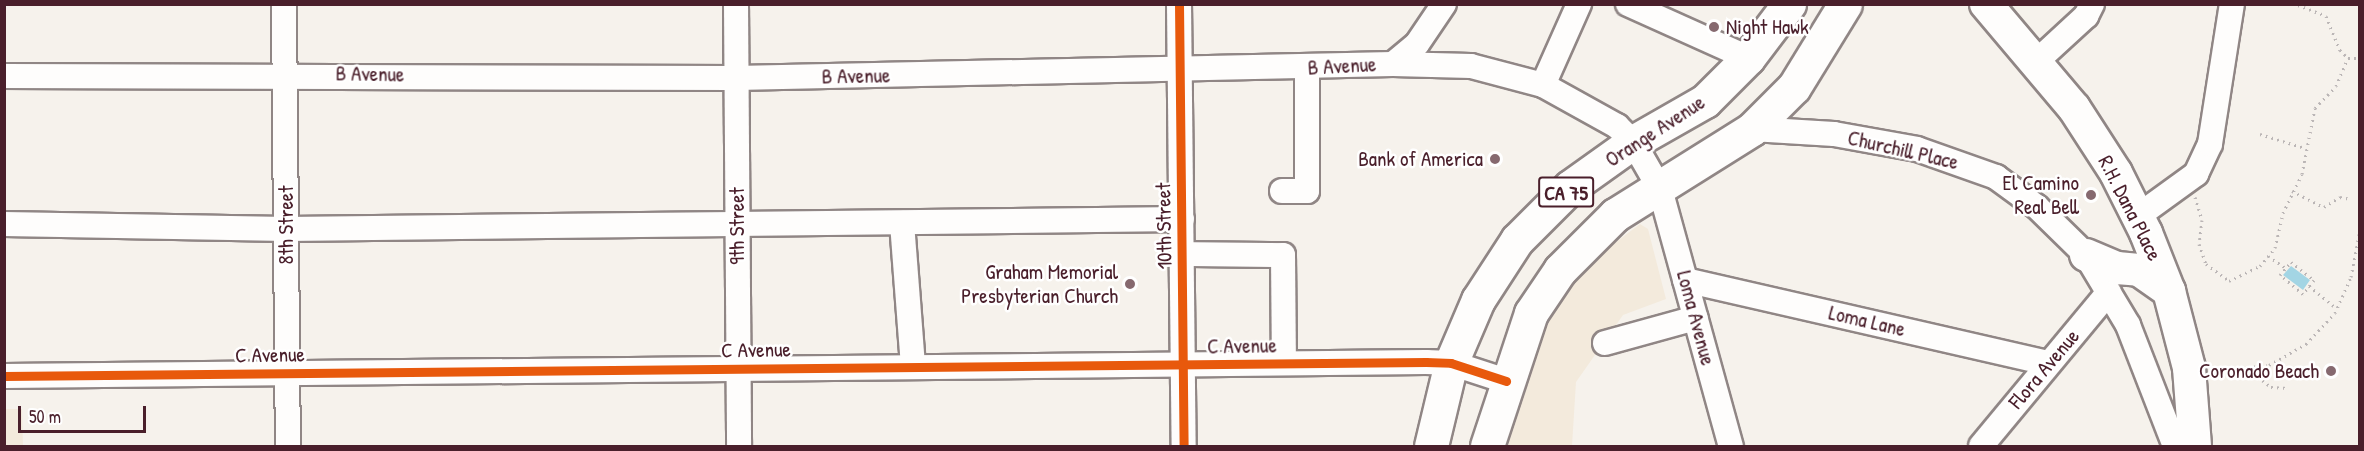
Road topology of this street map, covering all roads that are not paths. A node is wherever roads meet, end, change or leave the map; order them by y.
1 (284, 4) edge
2 (736, 4) edge
3 (1179, 4) edge
4 (1444, 4) edge
5 (1579, 4) edge
6 (1628, 4) edge
7 (1788, 4) edge
8 (1845, 4) edge
9 (1986, 4) edge
10 (2092, 4) edge
11 (2232, 4) edge
12 (1748, 58) junction
13 (2037, 61) junction
14 (1393, 64) junction
15 (1307, 68) junction
16 (1180, 71) junction
17 (284, 74) junction
18 (4, 76) edge
19 (736, 78) junction
20 (1543, 85) junction
21 (1752, 129) junction
22 (1633, 142) junction
23 (1660, 189) junction
24 (1282, 191) dead end
25 (2138, 216) junction
26 (1182, 219) junction
27 (902, 223) junction
28 (4, 224) edge
29 (737, 225) junction
30 (288, 229) junction
31 (1182, 254) junction
32 (2086, 255) junction
33 (1685, 280) junction
34 (2169, 291) junction
35 (2109, 292) junction
36 (1696, 318) junction
37 (1605, 343) dead end
38 (1284, 363) junction
39 (1451, 363) junction
40 (2048, 363) junction
41 (1183, 364) junction
42 (913, 367) junction
43 (739, 369) junction
44 (286, 373) junction
45 (4, 376) edge
46 (1506, 381) junction
47 (288, 447) edge
48 (739, 447) edge
49 (1184, 447) edge
50 (1431, 447) edge
51 (1487, 447) edge
52 (1731, 447) edge
53 (1981, 447) edge
54 (2175, 447) edge
55 (2195, 447) edge

1 - 17 street, 8th Street
2 - 19 street, 9th Street
3 - 16 street, 10th Street
4 - 14 street
5 - 20 street
6 - 12 street
7 - 12 highway, Orange Avenue / CA 75
8 - 21 highway, CA 75
9 - 13 main road, R.H. Dana Place
10 - 13 street
11 - 25 street
12 - 22 highway, Orange Avenue / CA 75
13 - 25 main road, R.H. Dana Place
14 - 15 street, B Avenue
14 - 20 street, B Avenue
15 - 16 street, B Avenue
15 - 24 street
16 - 19 street, B Avenue
16 - 26 street, 10th Street
17 - 18 street, B Avenue
17 - 19 street, B Avenue
17 - 30 street, 8th Street
19 - 29 street, 9th Street
20 - 22 street, B Avenue
21 - 23 highway, CA 75
21 - 32 street, Churchill Place
22 - 23 street, B Avenue
22 - 39 highway, Orange Avenue / CA 75
23 - 33 street, Loma Avenue
23 - 46 highway, CA 75
25 - 34 main road, R.H. Dana Place
26 - 27 street
26 - 31 street, 10th Street
27 - 29 street
27 - 42 street
28 - 30 street
29 - 30 street
29 - 43 street, 9th Street
30 - 44 street, 8th Street
31 - 38 street
31 - 41 street, 10th Street
32 - 34 main road
32 - 35 street, Churchill Place
33 - 36 street, Loma Avenue
33 - 40 street, Loma Lane
34 - 55 main road, R.H. Dana Place
35 - 40 street, Flora Avenue
35 - 54 street, Churchill Place
36 - 37 street
36 - 52 street, Loma Avenue
38 - 39 street, C Avenue
38 - 41 street, C Avenue
39 - 46 street, C Avenue
39 - 50 highway, Orange Avenue / CA 75
40 - 53 street, Flora Avenue
41 - 42 street, C Avenue
41 - 49 street, 10th Street
42 - 43 street, C Avenue
43 - 44 street, C Avenue
43 - 48 street, 9th Street
44 - 45 street, C Avenue
44 - 47 street, 8th Street
46 - 51 highway, CA 75

